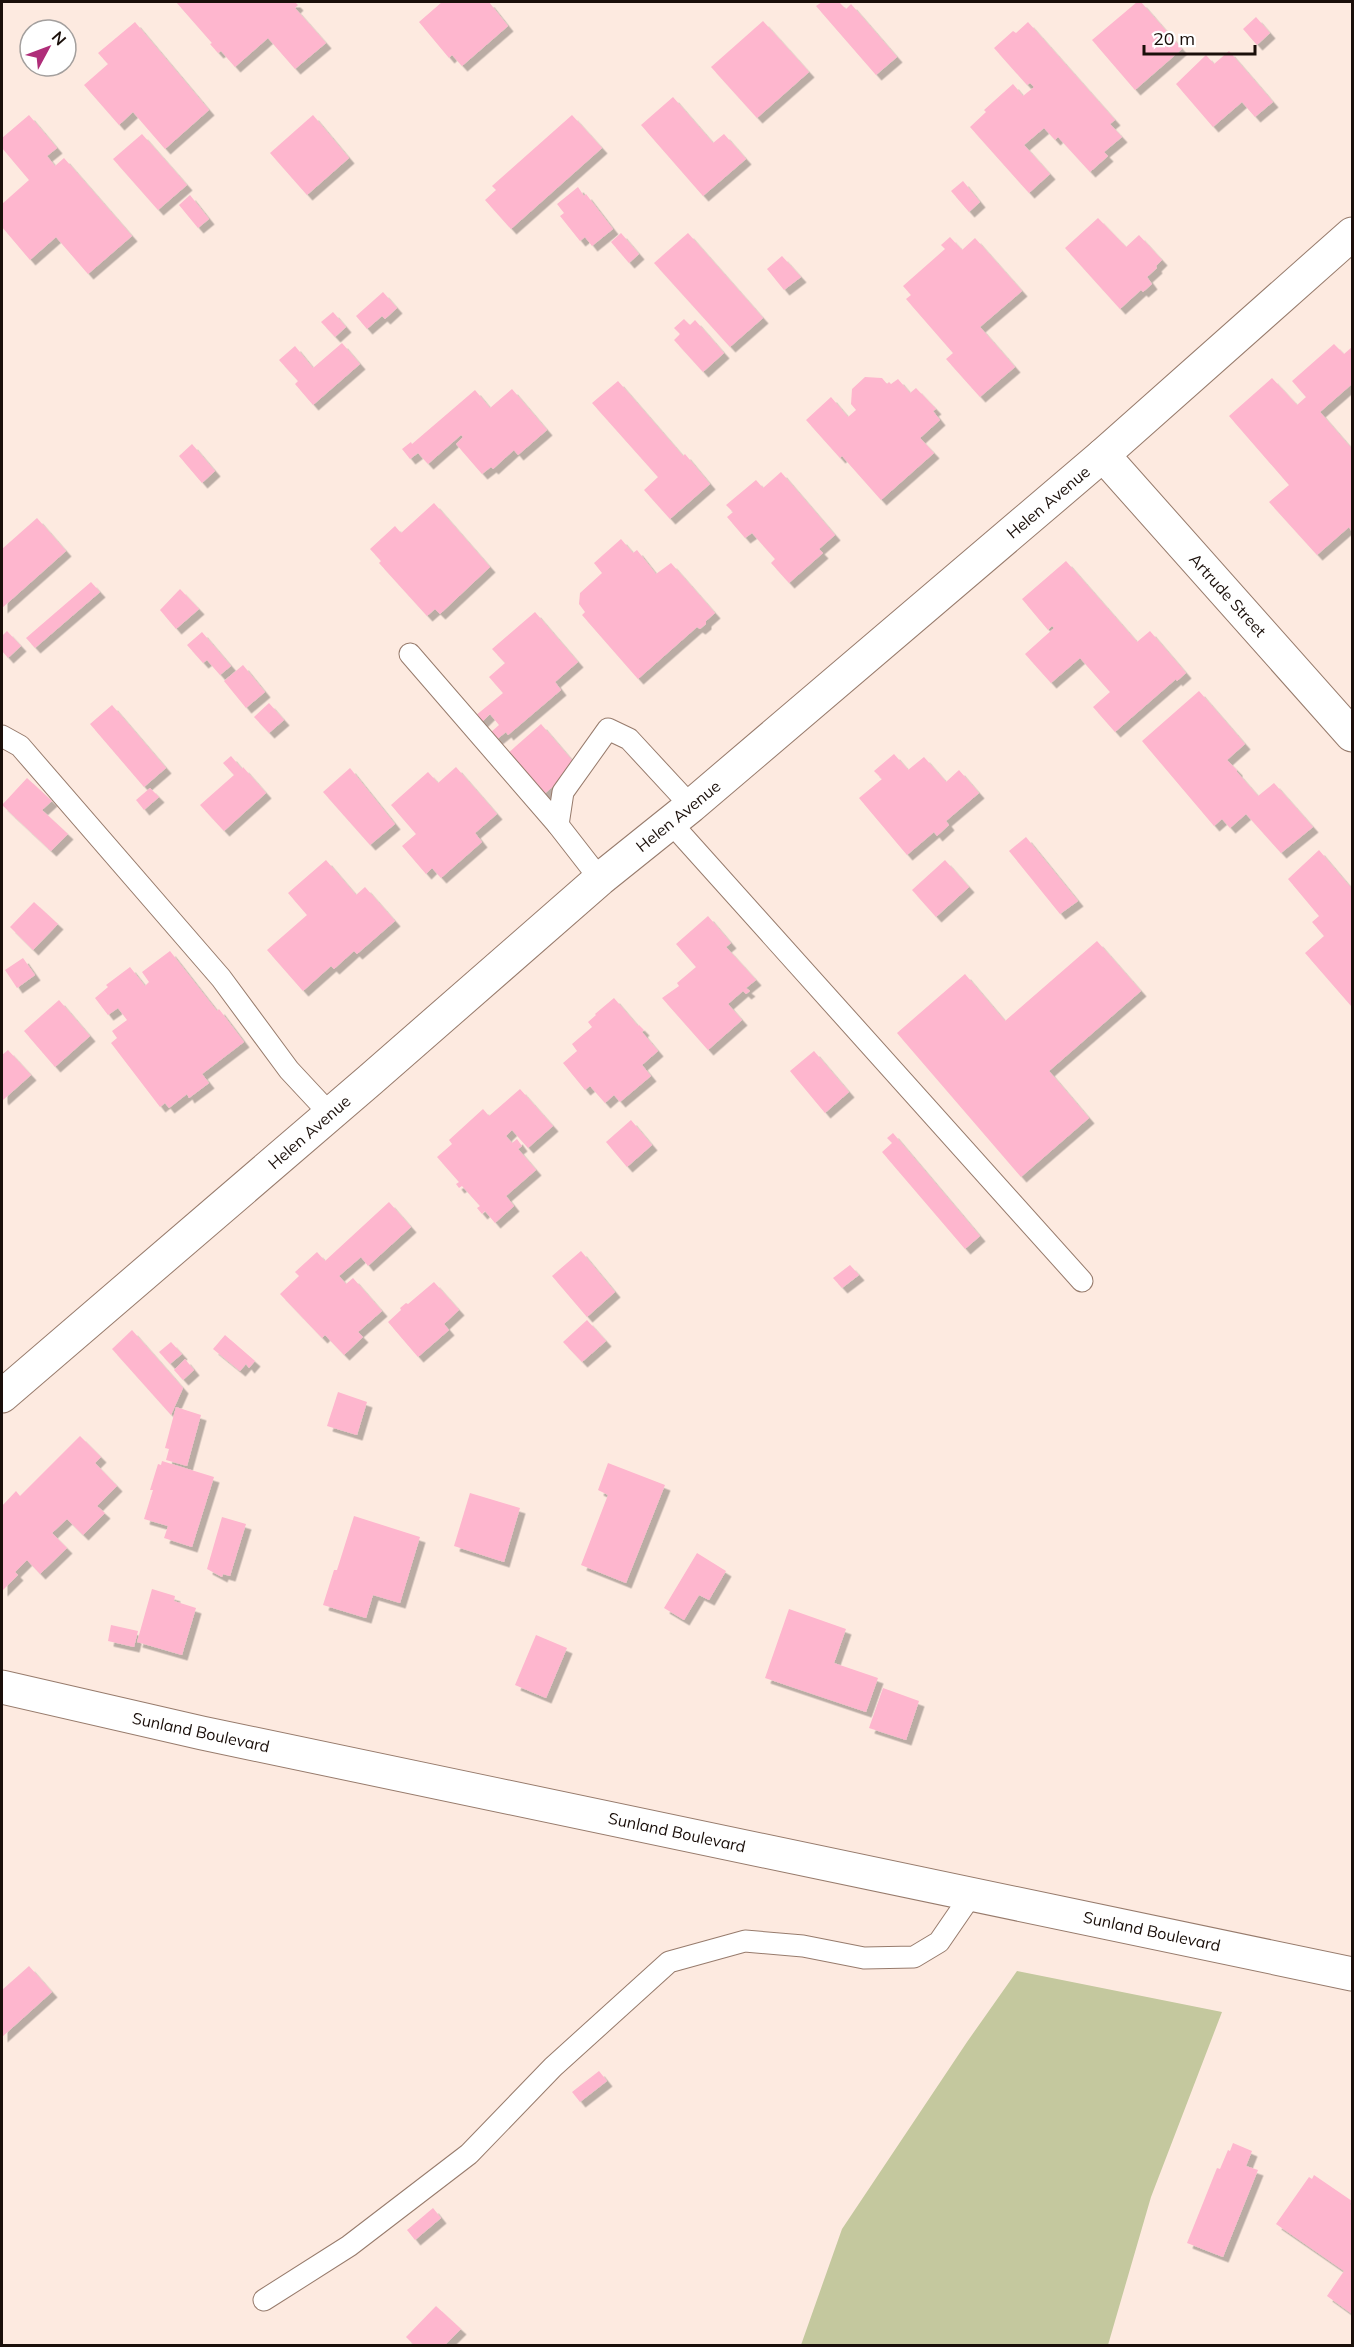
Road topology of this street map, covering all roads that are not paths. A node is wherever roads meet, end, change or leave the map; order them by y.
1 (1353, 234) edge
2 (1103, 455) junction
3 (410, 654) dead end
4 (2, 735) edge
5 (1353, 735) edge
6 (681, 815) junction
7 (558, 825) junction
8 (600, 879) junction
9 (330, 1114) junction
10 (1082, 1281) dead end
11 (2, 1396) edge
12 (2, 1687) edge
13 (972, 1894) junction
14 (1353, 1974) edge
15 (264, 2300) dead end

1 - 2 street, Helen Avenue
2 - 5 street, Artrude Street
2 - 6 street, Helen Avenue
3 - 7 lane
4 - 9 lane
6 - 7 lane
6 - 8 street, Helen Avenue
6 - 10 lane
7 - 8 lane
8 - 9 street, Helen Avenue
9 - 11 street, Helen Avenue
12 - 13 street, Sunland Boulevard
13 - 14 street, Sunland Boulevard
13 - 15 lane

